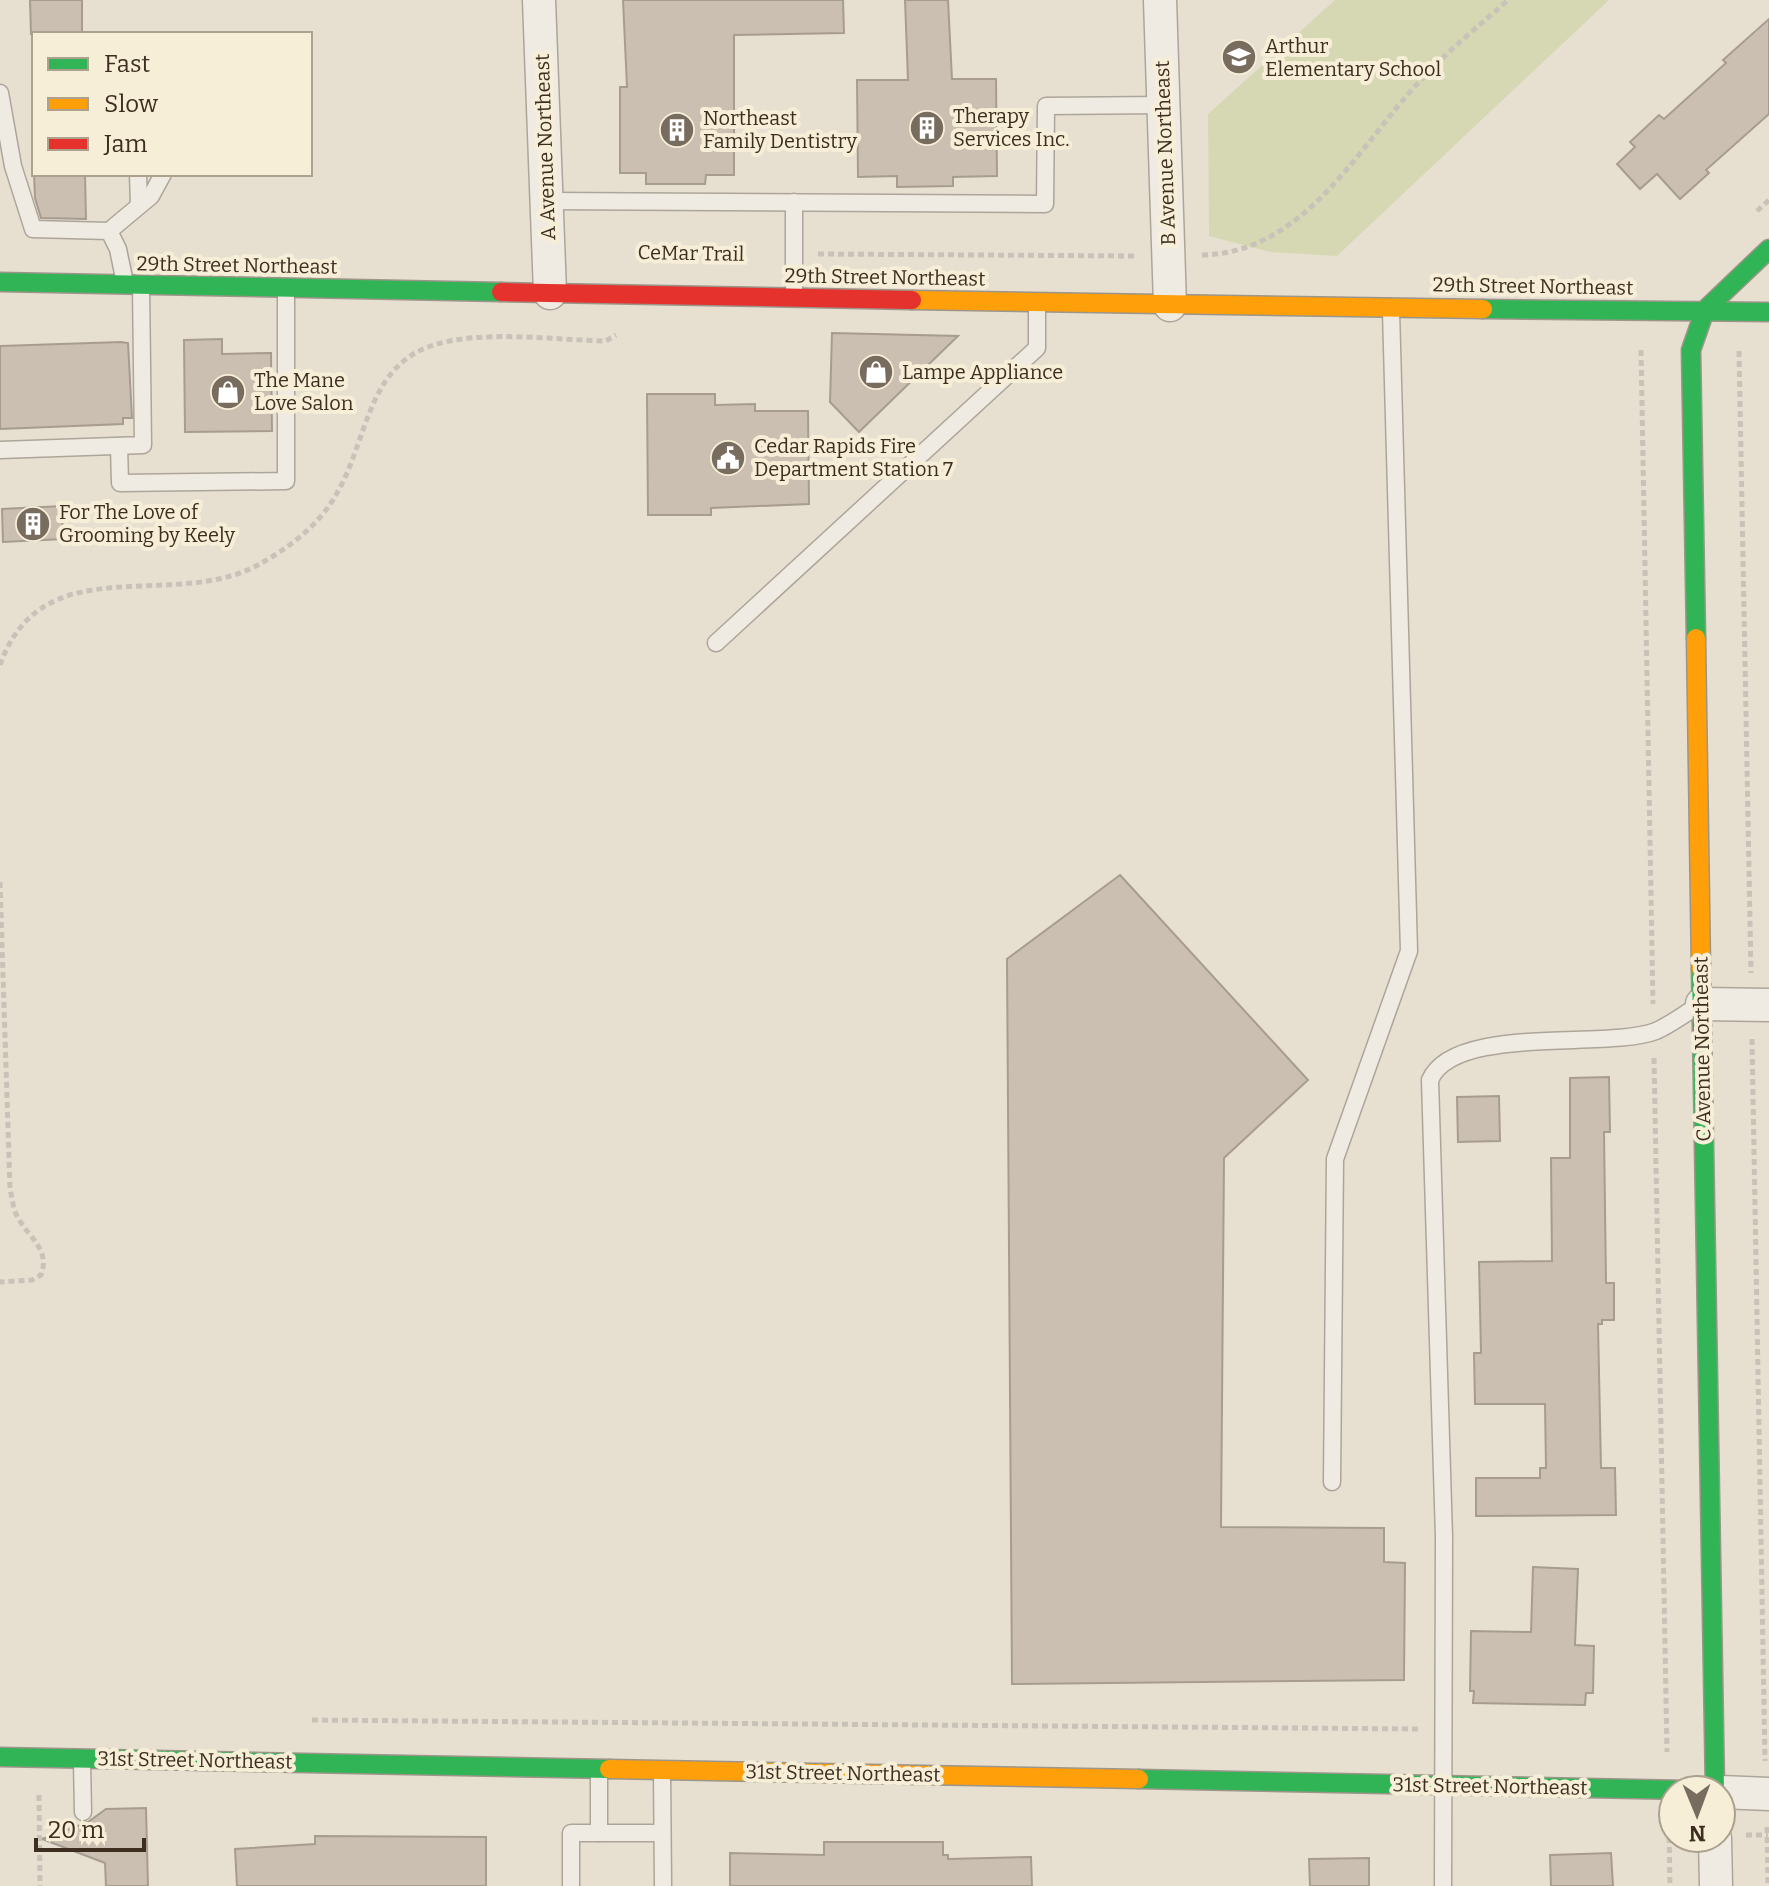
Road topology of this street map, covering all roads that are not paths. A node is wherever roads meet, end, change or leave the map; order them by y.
1 (539, 0) edge
2 (1160, 0) edge
3 (0, 93) edge
4 (1163, 105) junction
5 (138, 176) edge
6 (162, 176) edge
7 (547, 201) junction
8 (794, 202) junction
9 (139, 205) junction
10 (109, 231) junction
11 (1769, 249) edge
12 (0, 282) edge
13 (133, 284) junction
14 (286, 288) junction
15 (550, 293) junction
16 (794, 298) junction
17 (1037, 302) junction
18 (1170, 305) junction
19 (1391, 305) junction
20 (1705, 310) junction
21 (1769, 312) edge
22 (119, 446) junction
23 (0, 450) edge
24 (716, 643) dead end
25 (1702, 1004) junction
26 (1757, 1005) edge
27 (1332, 1482) dead end
28 (0, 1757) edge
29 (82, 1758) junction
30 (599, 1768) junction
31 (662, 1770) junction
32 (1715, 1774) edge
33 (1442, 1785) junction
34 (1657, 1789) edge
35 (1737, 1793) edge
36 (1767, 1796) edge
37 (83, 1812) dead end
38 (599, 1833) junction
39 (662, 1833) junction
40 (1715, 1854) edge
41 (571, 1886) edge
42 (663, 1886) edge
43 (1443, 1886) edge
44 (1716, 1886) edge

1 - 7 street, A Avenue Northeast
2 - 4 street, B Avenue Northeast
3 - 10 lane
4 - 8 lane
4 - 18 street, B Avenue Northeast
5 - 9 lane
6 - 9 lane
7 - 8 lane
7 - 15 street, A Avenue Northeast
8 - 16 lane
9 - 10 lane
10 - 13 lane
11 - 20 street
12 - 13 street, 29th Street Northeast
13 - 14 street, 29th Street Northeast
13 - 22 lane
14 - 15 street, 29th Street Northeast
14 - 22 lane
15 - 16 street, 29th Street Northeast
16 - 17 street, 29th Street Northeast
17 - 18 street, 29th Street Northeast
17 - 24 lane
18 - 19 street, 29th Street Northeast
19 - 20 street, 29th Street Northeast
19 - 27 lane
20 - 21 street, 29th Street Northeast
20 - 25 street, C Avenue Northeast
22 - 23 lane
25 - 26 street
25 - 32 street, C Avenue Northeast
25 - 33 lane
28 - 29 street, 31st Street Northeast
29 - 30 street, 31st Street Northeast
29 - 37 lane
30 - 31 street, 31st Street Northeast
30 - 38 lane
31 - 33 street, 31st Street Northeast
31 - 39 lane
33 - 34 street, 31st Street Northeast
33 - 43 lane
35 - 36 street
38 - 39 lane
38 - 41 lane
39 - 42 lane
40 - 44 street

